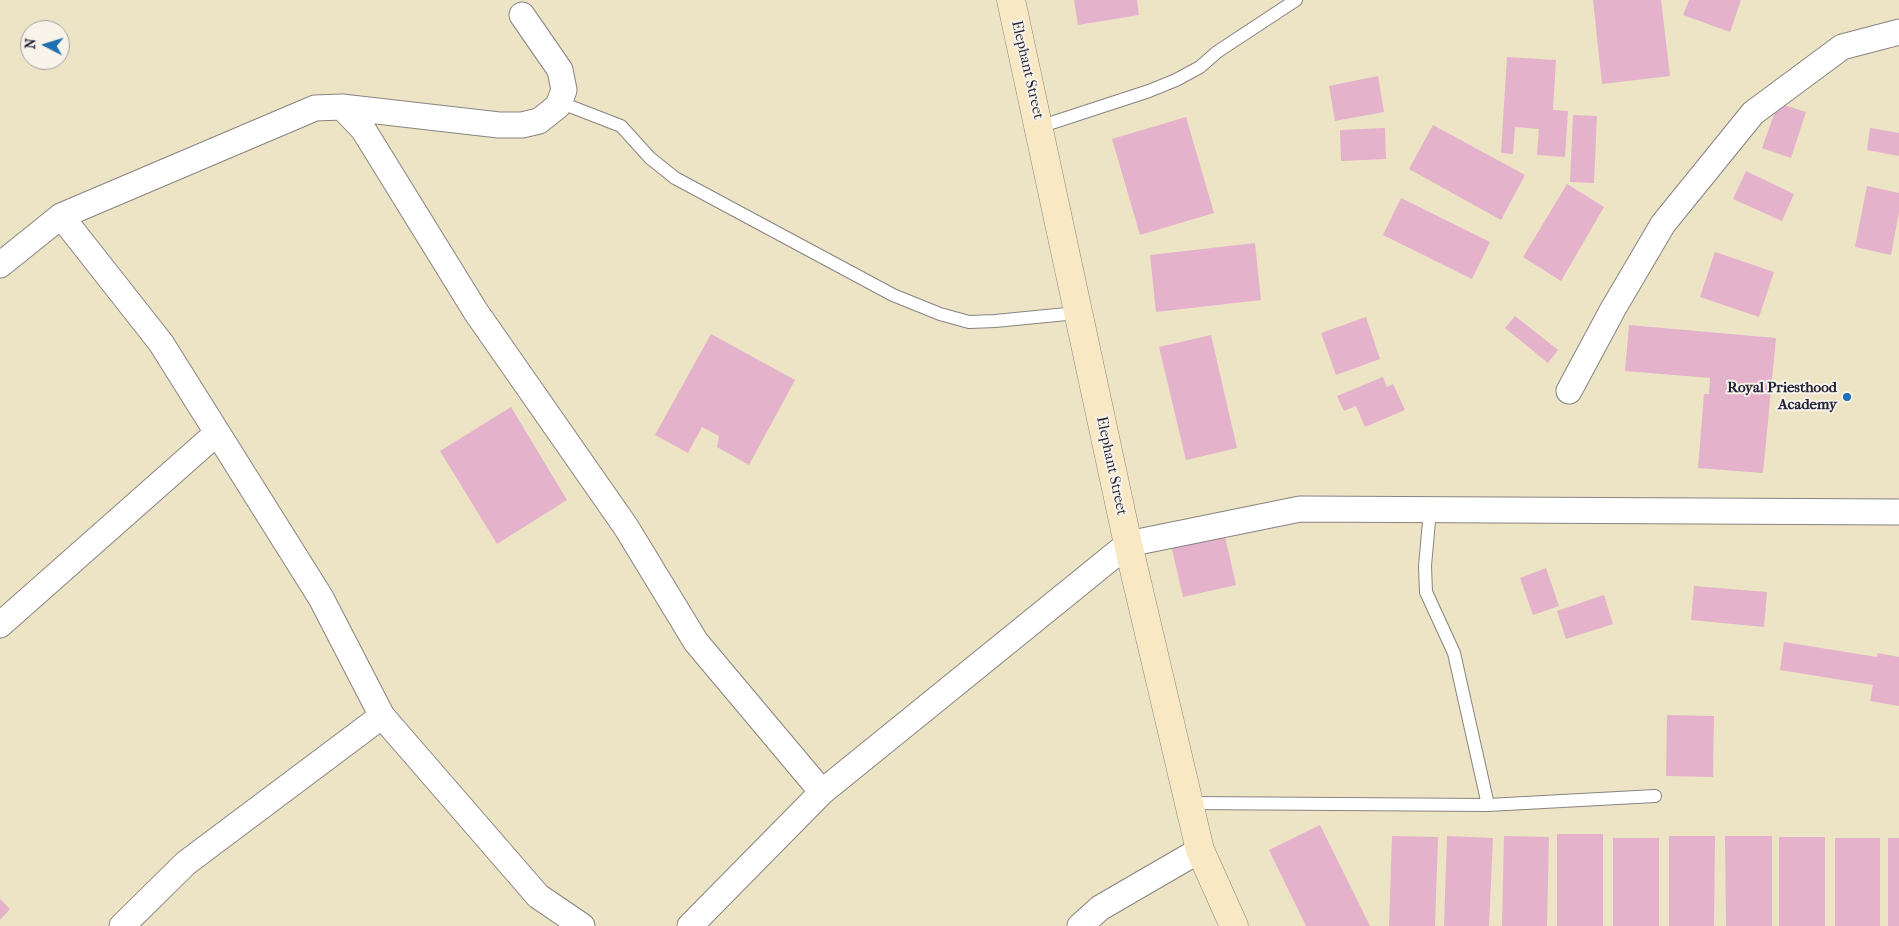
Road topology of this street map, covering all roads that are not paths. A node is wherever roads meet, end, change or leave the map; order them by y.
1 (1011, 0) edge
2 (1296, 0) edge
3 (522, 15) dead end
4 (1899, 32) edge
5 (559, 102) junction
6 (342, 107) junction
7 (1039, 127) junction
8 (61, 216) junction
9 (0, 265) edge
10 (1077, 313) junction
11 (1569, 391) dead end
12 (217, 433) junction
13 (1430, 510) junction
14 (1899, 512) edge
15 (1128, 544) junction
16 (0, 625) edge
17 (382, 716) junction
18 (822, 792) junction
19 (1655, 796) dead end
20 (1189, 803) junction
21 (1488, 805) junction
22 (1200, 850) junction
23 (122, 926) edge
24 (582, 926) edge
25 (690, 926) edge
26 (1080, 926) edge
27 (1234, 926) edge

1 - 7 main road, Elephant Street
2 - 7 lane
3 - 5 street
4 - 11 street
5 - 6 street
5 - 10 lane
6 - 8 street
6 - 18 street
7 - 10 main road, Elephant Street
8 - 9 street
8 - 12 street
10 - 15 main road, Elephant Street
12 - 16 street
12 - 17 street
13 - 14 street
13 - 15 street
13 - 21 lane
15 - 18 street
15 - 20 main road, Elephant Street
17 - 23 street
17 - 24 street
18 - 25 street
19 - 21 lane
20 - 21 lane
20 - 22 main road, Elephant Street
22 - 26 street
22 - 27 main road, Elephant Street

